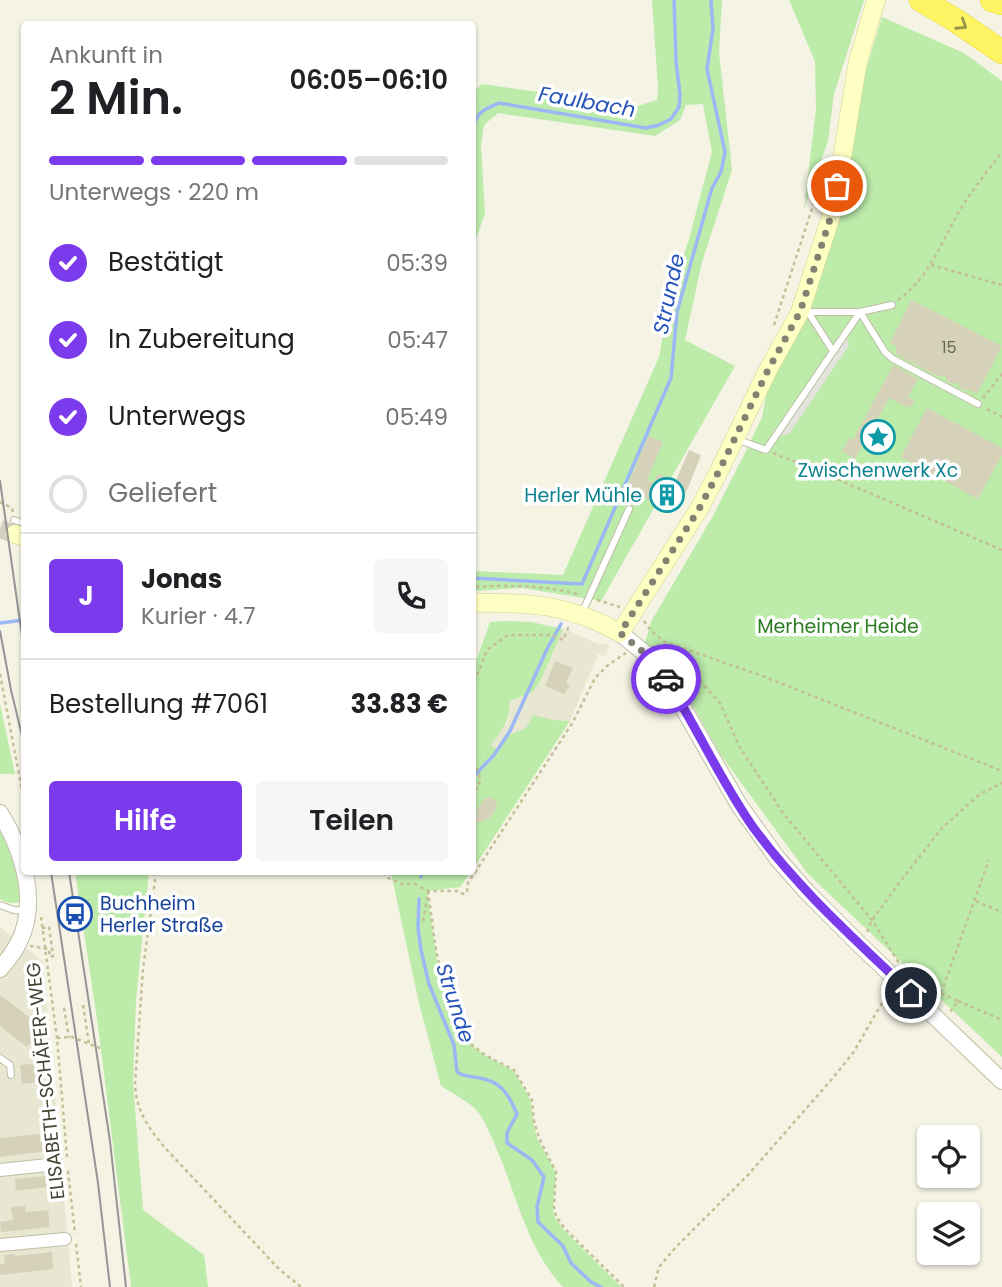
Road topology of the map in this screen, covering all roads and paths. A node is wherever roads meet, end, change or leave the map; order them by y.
1 (876, 0) edge
2 (920, 0) edge
3 (992, 0) edge
4 (1002, 3) edge
5 (1002, 52) edge
6 (1002, 152) edge
7 (824, 173) dead end
8 (931, 265) junction
9 (1002, 285) edge
10 (892, 305) joint
11 (804, 312) junction
12 (860, 312) junction
13 (773, 329) dead end
14 (833, 351) junction
15 (1002, 374) edge
16 (978, 404) junction
17 (1002, 417) edge
18 (734, 438) junction
19 (766, 450) junction
20 (0, 502) edge
21 (629, 509) dead end
22 (20, 528) edge
23 (1002, 550) edge
24 (476, 603) edge
25 (581, 615) junction
26 (567, 629) dead end
27 (652, 632) dead end
28 (620, 633) junction
29 (665, 642) junction
30 (632, 658) dead end
31 (0, 674) edge
32 (476, 678) edge
33 (476, 767) edge
34 (1002, 771) edge
35 (1002, 783) edge
36 (21, 785) edge
37 (476, 790) edge
38 (0, 815) edge
39 (21, 860) edge
40 (989, 860) dead end
41 (476, 871) edge
42 (25, 875) edge
43 (154, 875) edge
44 (385, 875) edge
45 (473, 875) edge
46 (427, 891) junction
47 (975, 901) junction
48 (0, 905) edge
49 (34, 910) junction
50 (1002, 912) edge
51 (872, 920) junction
52 (423, 921) dead end
53 (43, 928) junction
54 (19, 941) junction
55 (862, 946) junction
56 (45, 949) junction
57 (901, 966) dead end
58 (0, 969) edge
59 (908, 971) dead end
60 (891, 987) dead end
61 (941, 993) junction
62 (958, 1001) junction
63 (83, 1005) dead end
64 (64, 1008) dead end
65 (1002, 1020) edge
66 (940, 1021) junction
67 (57, 1038) junction
68 (69, 1038) junction
69 (89, 1044) junction
70 (102, 1049) dead end
71 (0, 1058) edge
72 (11, 1075) dead end
73 (1002, 1081) edge
74 (57, 1164) dead end
75 (0, 1170) edge
76 (65, 1238) dead end
77 (0, 1245) edge
78 (81, 1287) edge
79 (301, 1287) edge
80 (624, 1287) edge
81 (654, 1287) edge

1 - 11 main road
2 -> 5 highway
3 - 4 highway
6 - 8 path
7 - 13 path
8 - 9 path
8 - 10 path
10 - 12 lane
11 - 12 lane
11 - 14 lane
11 - 18 main road
12 - 14 lane
12 - 16 lane
14 - 19 lane
15 - 16 path
16 - 17 path
18 - 19 lane
18 - 28 main road
19 - 23 path
20 - 22 path
21 - 25 lane
24 - 25 main road
25 - 28 main road
26 - 32 path
27 - 29 path
28 - 55 street
29 - 34 path
29 - 51 path
30 - 41 path
31 - 36 path
33 - 37 path
35 - 51 path
38 - 39 street
40 - 47 path
42 - 49 street
43 - 79 path
44 - 46 path
45 - 46 path
46 - 52 path
46 - 80 path
47 - 50 path
47 - 61 path
48 - 49 lane
49 - 53 path, ELISABETH-SCHÄFER-WEG
49 - 54 street
51 - 55 path
51 - 57 path
53 - 56 path, ELISABETH-SCHÄFER-WEG
53 - 56 path
54 - 56 path
54 - 58 street
55 - 66 street
56 - 67 path, ELISABETH-SCHÄFER-WEG
59 - 61 path
60 - 81 path
61 - 62 path
62 - 65 path
62 - 66 path
63 - 69 path
64 - 68 path
66 - 73 street
67 - 68 path
67 - 78 path, ELISABETH-SCHÄFER-WEG
68 - 69 path
69 - 70 path
71 - 72 lane
74 - 75 street
76 - 77 street

